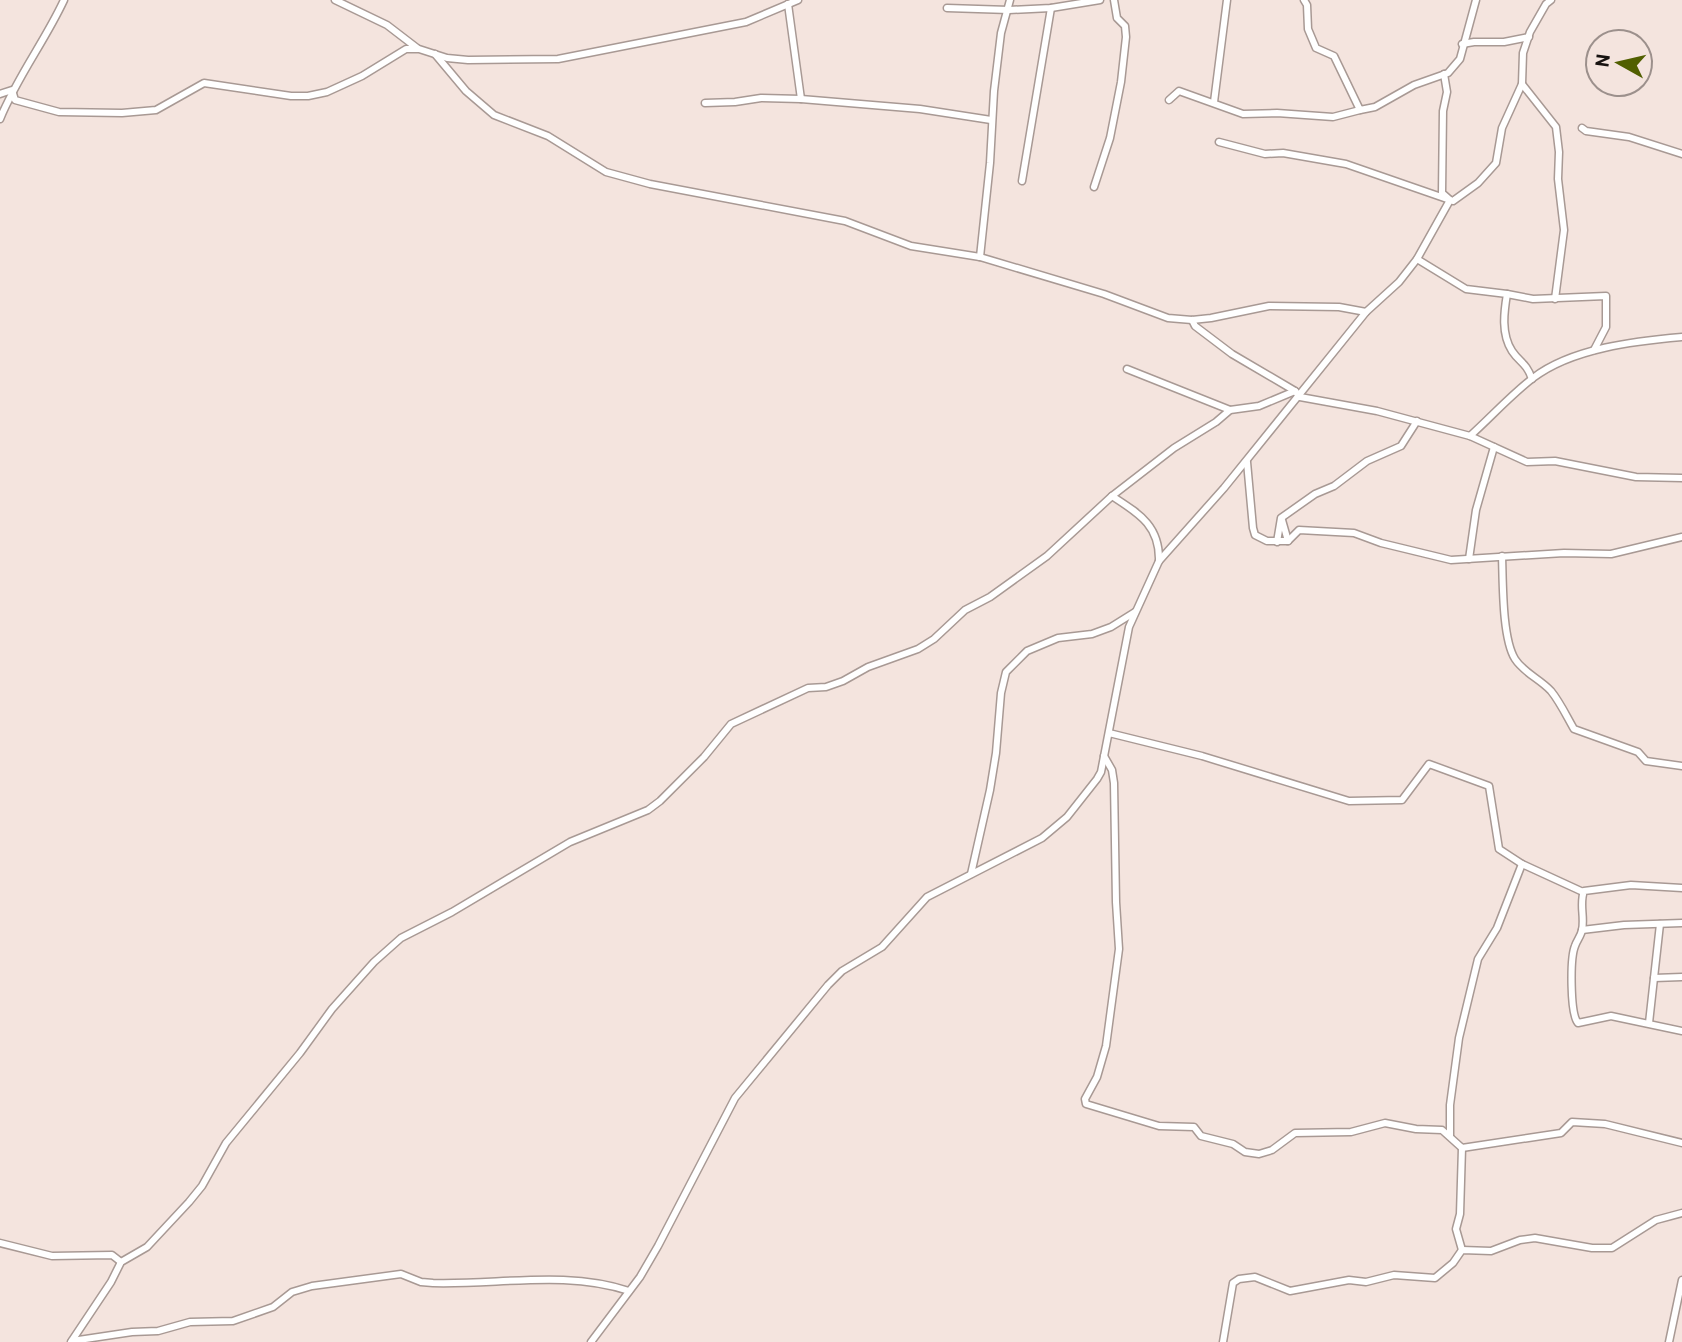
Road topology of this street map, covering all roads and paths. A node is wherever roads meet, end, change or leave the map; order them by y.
1 (64, 0) edge
2 (335, 0) edge
3 (798, 0) edge
4 (1010, 0) edge
5 (1100, 0) edge
6 (1114, 0) edge
7 (1227, 0) edge
8 (1304, 0) edge
9 (1475, 0) edge
10 (1551, 0) edge
11 (788, 4) junction
12 (947, 8) dead end
13 (1051, 8) junction
14 (1009, 10) junction
15 (1529, 37) junction
16 (1462, 44) junction
17 (419, 49) junction
18 (435, 54) junction
19 (1444, 74) junction
20 (1522, 83) junction
21 (12, 90) junction
22 (0, 94) edge
23 (801, 99) junction
24 (1169, 100) dead end
25 (1214, 102) junction
26 (705, 103) dead end
27 (1360, 110) junction
28 (0, 118) edge
29 (991, 120) junction
30 (1582, 128) dead end
31 (1219, 142) dead end
32 (1682, 154) edge
33 (1022, 181) dead end
34 (1094, 187) dead end
35 (1450, 200) junction
36 (980, 257) junction
37 (1417, 260) junction
38 (1507, 294) junction
39 (1555, 299) junction
40 (1366, 312) junction
41 (1192, 320) junction
42 (1682, 337) edge
43 (1594, 350) junction
44 (1127, 369) dead end
45 (1532, 379) junction
46 (1298, 394) junction
47 (1230, 410) junction
48 (1417, 421) junction
49 (1470, 436) junction
50 (1494, 447) junction
51 (1247, 462) junction
52 (1682, 478) edge
53 (1112, 496) junction
54 (1282, 518) junction
55 (1682, 537) edge
56 (1289, 541) junction
57 (1277, 542) junction
58 (1502, 556) junction
59 (1469, 559) junction
60 (1159, 561) junction
61 (1135, 612) junction
62 (1109, 733) junction
63 (1104, 755) junction
64 (1682, 766) edge
65 (1522, 864) junction
66 (971, 874) junction
67 (1682, 888) edge
68 (1583, 892) junction
69 (1682, 923) edge
70 (1660, 924) junction
71 (1582, 930) junction
72 (1682, 977) edge
73 (1654, 978) junction
74 (1649, 1023) junction
75 (1682, 1031) edge
76 (1450, 1138) junction
77 (1682, 1143) edge
78 (1462, 1148) junction
79 (1682, 1213) edge
80 (0, 1243) edge
81 (1462, 1250) junction
82 (121, 1262) junction
83 (1682, 1280) edge
84 (629, 1291) junction
85 (72, 1342) edge
86 (591, 1342) edge
87 (1223, 1342) edge
88 (1669, 1342) edge

1 - 21 street
2 - 17 street
3 - 11 street
4 - 14 street
5 - 13 street
6 - 34 street
7 - 25 street
8 - 27 street
9 - 16 street
10 - 15 street
11 - 18 street
11 - 23 street
12 - 14 street
13 - 14 street
13 - 33 street
14 - 29 street
15 - 16 street
15 - 20 street
16 - 19 street
17 - 18 street
17 - 21 street
18 - 36 street
19 - 27 street
19 - 35 street
20 - 35 street
20 - 39 street
21 - 22 street
21 - 28 street
23 - 26 street
23 - 29 street
24 - 25 street
25 - 27 street
29 - 36 street
30 - 32 street
31 - 35 street
35 - 37 street
36 - 41 street
37 - 38 street
37 - 40 street
38 - 39 street
38 - 45 street
39 - 43 street
40 - 41 street
40 - 46 street
41 - 46 street
42 - 43 street
43 - 45 street
44 - 47 street
45 - 49 street
46 - 47 street
46 - 48 street
46 - 51 street
47 - 53 street
48 - 49 street
48 - 54 street
49 - 50 street
50 - 52 street
50 - 59 street
51 - 57 street
51 - 60 street
53 - 60 street
53 - 82 street
54 - 56 street
54 - 57 street
55 - 58 street
56 - 57 street
56 - 59 street
58 - 59 street
58 - 64 street
60 - 61 street
61 - 62 street
61 - 66 street
62 - 63 street
62 - 65 street
63 - 66 street
63 - 76 street
65 - 68 street
65 - 76 street
66 - 84 street
67 - 68 street
68 - 71 street
69 - 70 street
70 - 71 street
70 - 73 street
71 - 74 street
72 - 73 street
73 - 74 street
74 - 75 street
76 - 78 street
77 - 78 street
78 - 81 street
79 - 81 street
80 - 82 street
81 - 87 street
82 - 85 street
83 - 88 street
84 - 85 street
84 - 86 street

